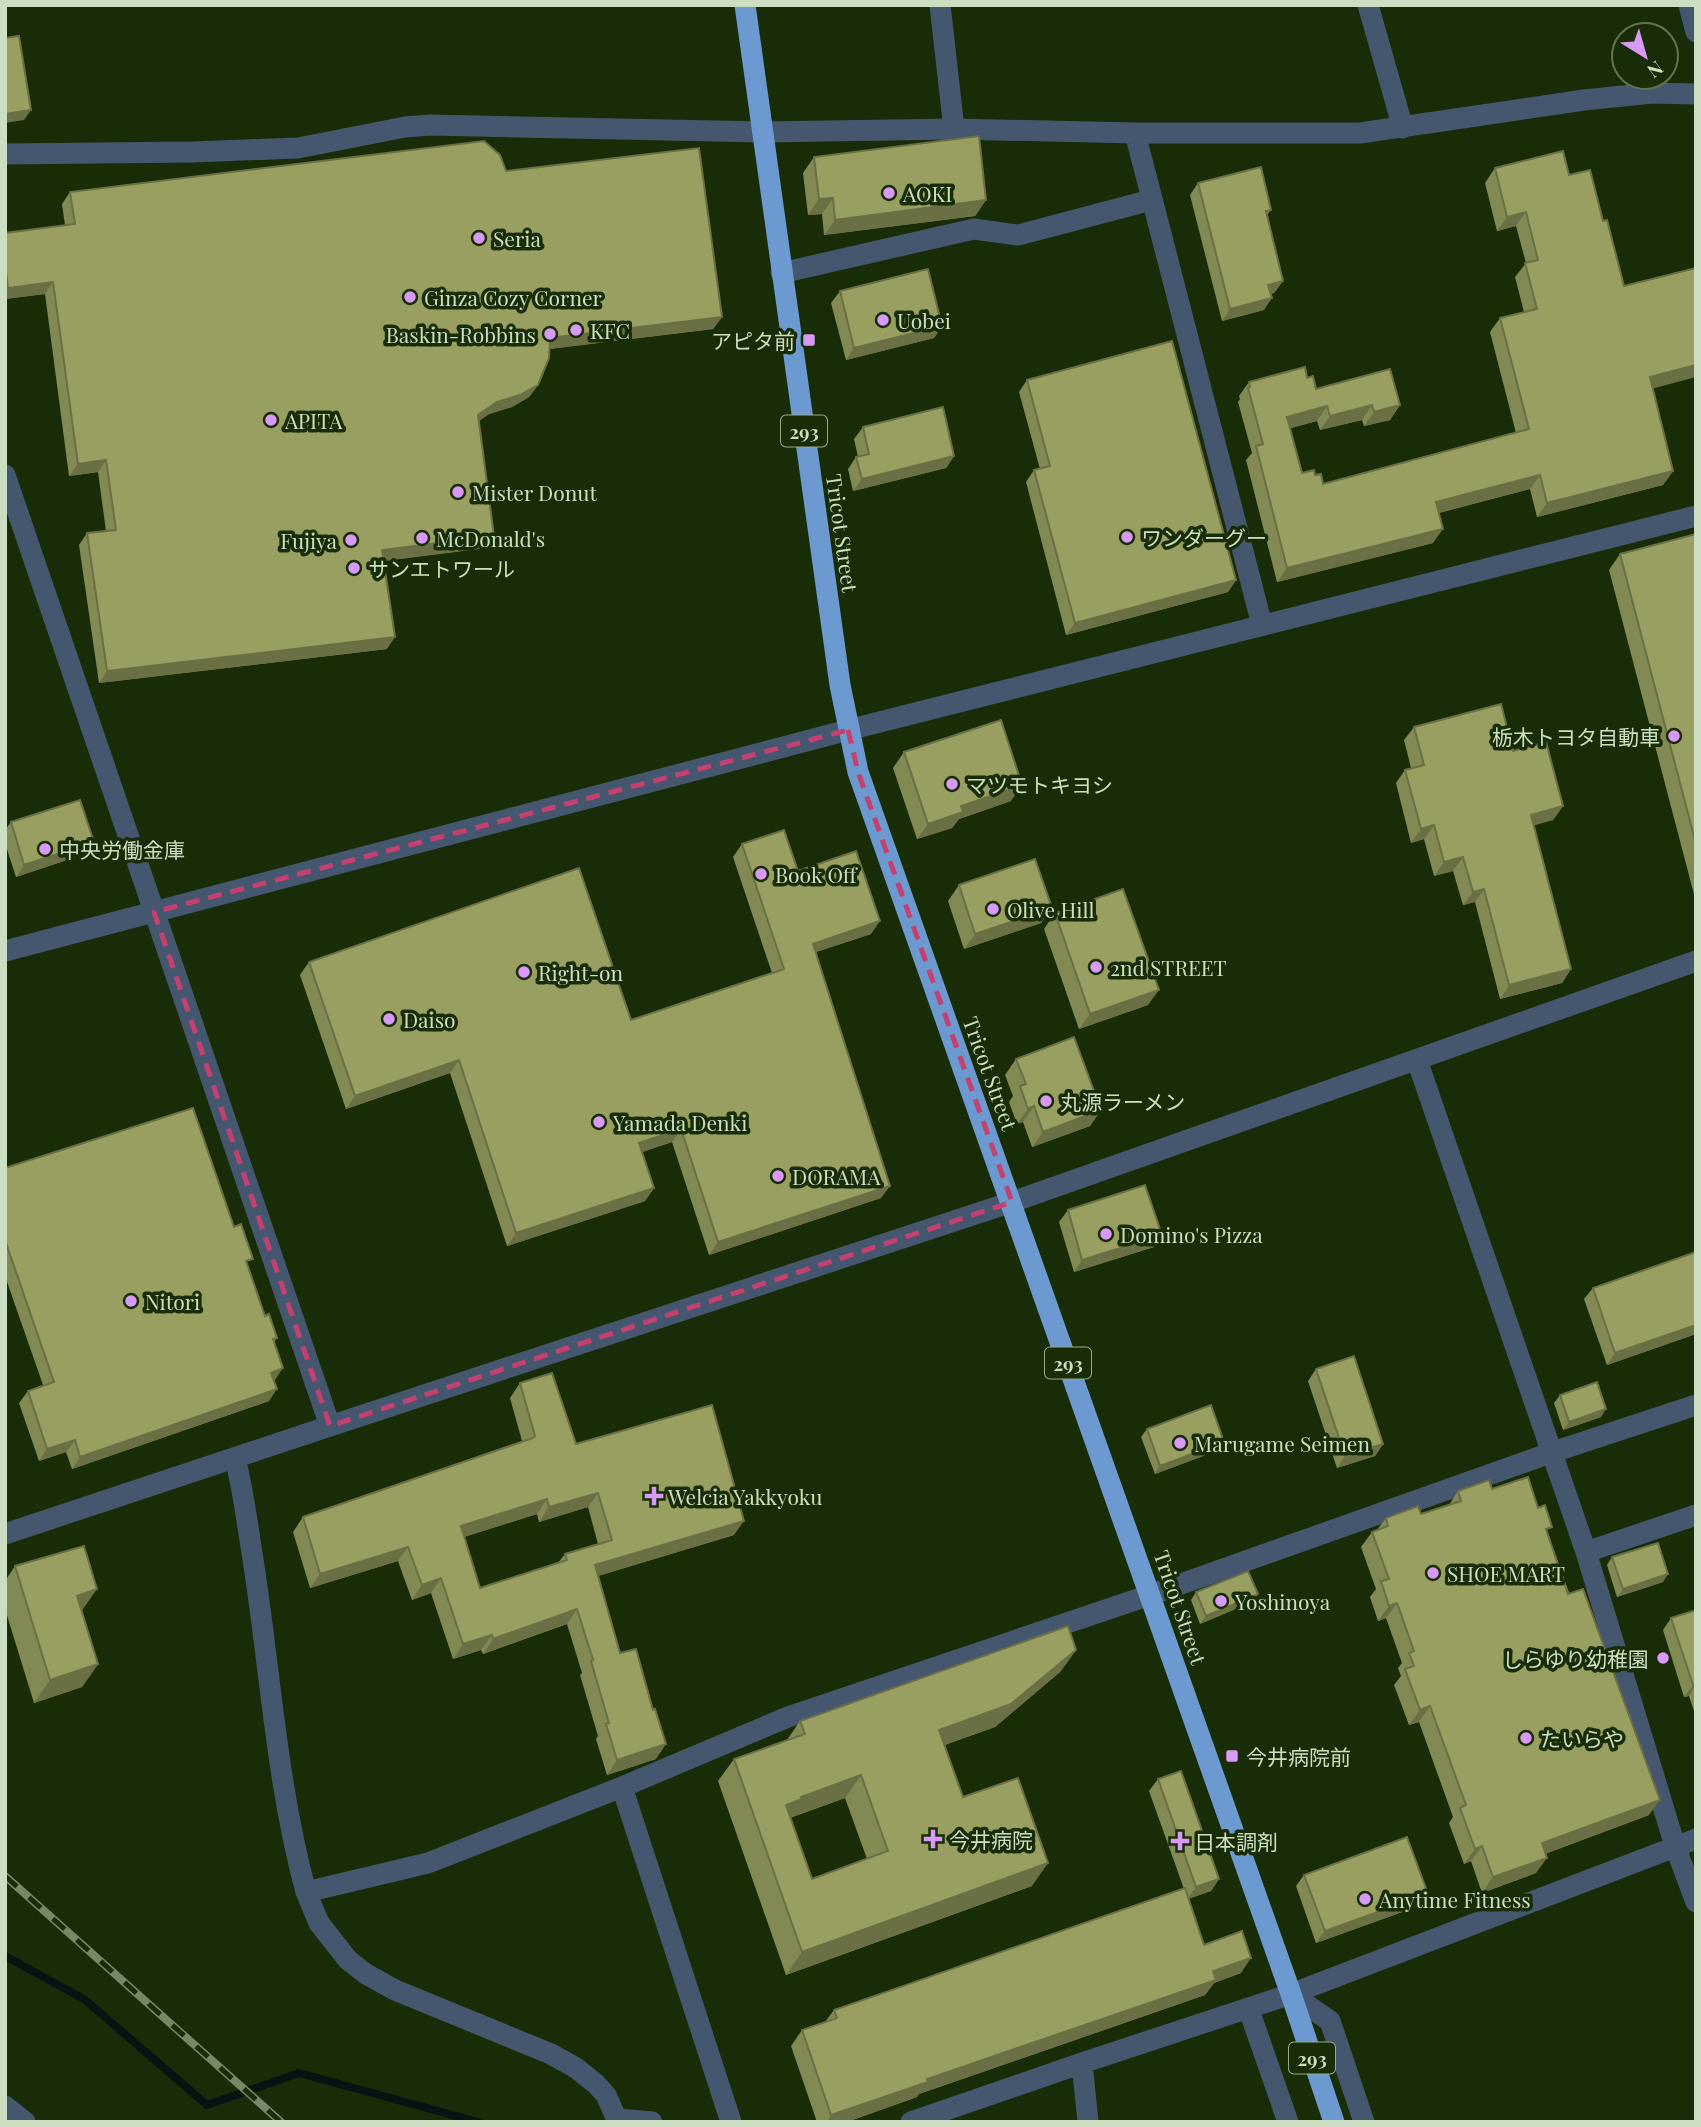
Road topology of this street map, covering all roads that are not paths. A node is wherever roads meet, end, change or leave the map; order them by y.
1 (745, 5) edge
2 (940, 5) edge
3 (1368, 5) edge
4 (1689, 5) edge
5 (1696, 32) edge
6 (1696, 94) edge
7 (1403, 128) junction
8 (954, 129) junction
9 (763, 132) junction
10 (1135, 133) junction
11 (5, 154) edge
12 (1152, 200) junction
13 (781, 273) junction
14 (5, 475) edge
15 (1696, 516) edge
16 (1262, 625) junction
17 (848, 730) junction
18 (154, 912) junction
19 (5, 951) edge
20 (1696, 961) edge
21 (1417, 1060) junction
22 (1012, 1202) junction
23 (1696, 1405) edge
24 (330, 1426) junction
25 (1553, 1452) junction
26 (235, 1458) junction
27 (1696, 1515) edge
28 (5, 1534) edge
29 (1586, 1552) junction
30 (1150, 1595) junction
31 (622, 1787) junction
32 (1696, 1839) edge
33 (1675, 1846) junction
34 (306, 1892) junction
35 (1696, 1902) edge
36 (1291, 1994) junction
37 (1249, 2010) junction
38 (1082, 2063) junction
39 (5, 2106) edge
40 (618, 2121) edge
41 (25, 2122) edge
42 (652, 2122) edge
43 (731, 2122) edge
44 (911, 2122) edge
45 (1088, 2122) edge
46 (1288, 2122) edge
47 (1334, 2122) edge
48 (1364, 2122) edge

1 - 9 highway, Tricot Street / 293
2 - 8 street
3 - 7 street
4 - 5 street
6 - 7 street
7 - 10 street
8 - 9 street
8 - 10 street
9 - 11 street
9 - 13 highway, Tricot Street / 293
10 - 12 street
12 - 13 street
12 - 16 street
13 - 17 highway, Tricot Street / 293
14 - 18 street
15 - 16 street
16 - 17 street
17 - 18 street
17 - 22 highway, Tricot Street / 293
18 - 19 street
18 - 24 street
20 - 21 street
21 - 22 street
21 - 25 street
22 - 24 street
22 - 30 highway, Tricot Street / 293
23 - 25 street
24 - 26 street
25 - 29 street
25 - 30 street
26 - 28 street
26 - 34 street
27 - 29 street
29 - 33 street
30 - 31 street
30 - 36 highway, Tricot Street / 293
31 - 34 street
31 - 43 street
32 - 33 street
33 - 35 street
33 - 36 street
34 - 40 street
36 - 37 street
36 - 47 highway, Tricot Street / 293
36 - 48 street
37 - 38 street
37 - 46 street
38 - 44 street
38 - 45 street
39 - 41 street
40 - 42 street

